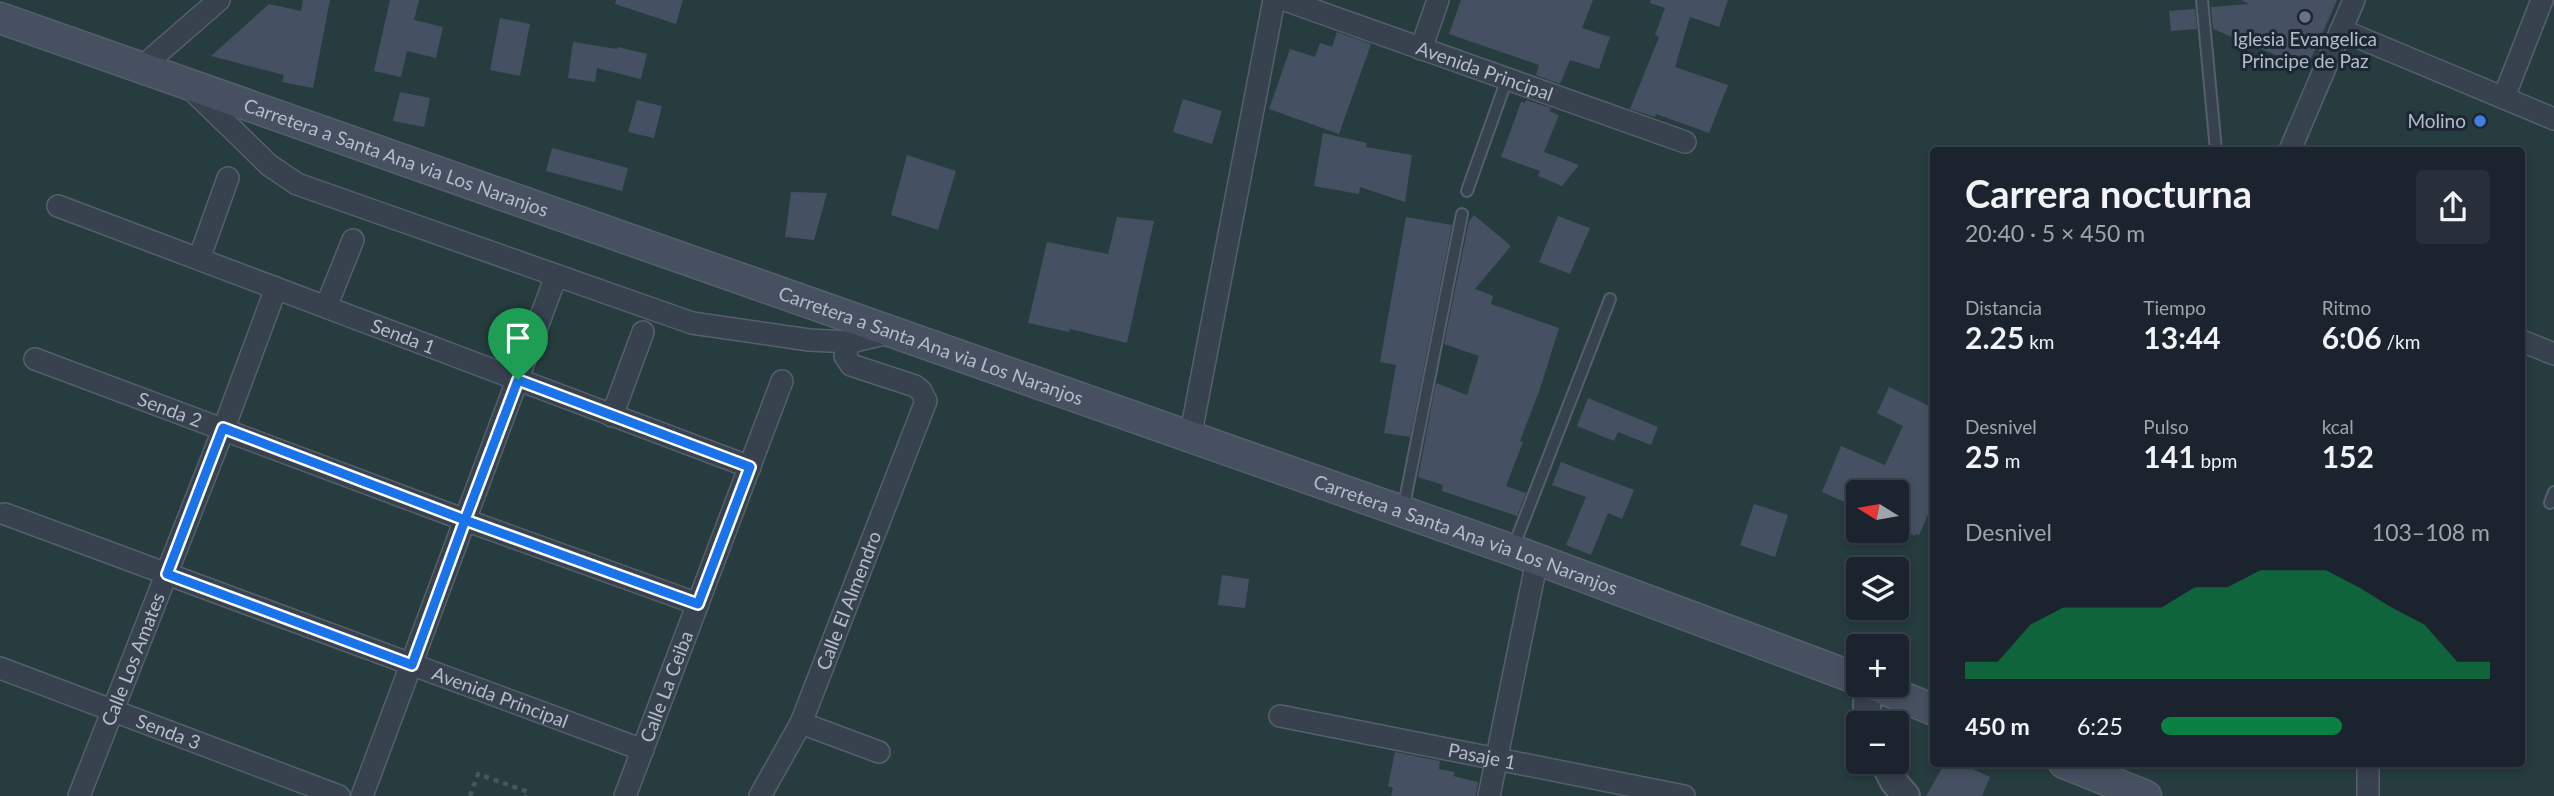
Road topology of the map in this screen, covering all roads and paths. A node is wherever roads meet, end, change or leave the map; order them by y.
1 (219, 0) edge
2 (1274, 0) edge
3 (1285, 0) edge
4 (1438, 0) edge
5 (2203, 0) edge
6 (2354, 0) edge
7 (2542, 0) edge
8 (0, 18) edge
9 (2341, 30) junction
10 (1421, 49) junction
11 (142, 68) junction
12 (1507, 79) junction
13 (185, 82) junction
14 (2504, 97) junction
15 (2554, 118) edge
16 (1685, 142) dead end
17 (2216, 147) edge
18 (2291, 147) edge
19 (228, 178) dead end
20 (1467, 191) dead end
21 (58, 206) dead end
22 (1462, 214) dead end
23 (353, 240) dead end
24 (199, 259) junction
25 (556, 276) junction
26 (276, 288) junction
27 (1610, 299) dead end
28 (326, 307) junction
29 (643, 332) dead end
30 (893, 332) junction
31 (850, 342) junction
32 (2525, 342) edge
33 (2554, 354) edge
34 (35, 359) dead end
35 (518, 380) junction
36 (782, 381) dead end
37 (612, 416) junction
38 (223, 428) junction
39 (1190, 438) junction
40 (750, 467) junction
41 (1403, 512) junction
42 (5, 514) dead end
43 (465, 520) junction
44 (1525, 555) junction
45 (167, 574) junction
46 (698, 604) junction
47 (412, 665) junction
48 (0, 668) edge
49 (1846, 675) edge
50 (1902, 697) edge
51 (1930, 708) edge
52 (112, 711) junction
53 (1280, 716) dead end
54 (801, 723) junction
55 (643, 750) junction
56 (879, 752) dead end
57 (1497, 757) junction
58 (2074, 767) edge
59 (2368, 767) edge
60 (1890, 774) edge
61 (79, 796) edge
62 (338, 796) edge
63 (362, 796) edge
64 (470, 796) edge
65 (526, 796) edge
66 (625, 796) edge
67 (760, 796) edge
68 (1489, 796) edge
69 (1684, 796) edge
70 (1906, 796) edge
71 (2146, 796) edge
72 (2368, 796) edge

1 - 11 street
2 - 39 street
3 - 10 street, Avenida Principal
4 - 10 street
5 - 17 lane
6 - 9 street
7 - 14 street
8 - 11 main road, Carretera a Santa Ana via Los Naranjos
9 - 14 street
9 - 18 street
10 - 12 street, Avenida Principal
11 - 13 main road, Carretera a Santa Ana via Los Naranjos
12 - 16 street, Avenida Principal
12 - 20 lane
13 - 25 street
13 - 30 main road, Carretera a Santa Ana via Los Naranjos
14 - 15 street
19 - 24 street
21 - 24 street, Senda 1
22 - 41 lane
23 - 28 street
24 - 26 street, Senda 1
25 - 31 street
25 - 35 street
26 - 28 street, Senda 1
26 - 38 street, Calle Los Amates
27 - 44 lane
28 - 35 street, Senda 1
29 - 37 street
30 - 31 street
30 - 39 main road, Carretera a Santa Ana via Los Naranjos
31 - 54 street, Calle El Almendro
32 - 33 street
34 - 38 street, Senda 2
35 - 37 street, Senda 1
35 - 43 street
36 - 40 street, Calle La Ceiba
37 - 40 street, Senda 1
38 - 43 street, Senda 2
38 - 45 street, Calle Los Amates
39 - 41 main road, Carretera a Santa Ana via Los Naranjos
40 - 46 street, Calle La Ceiba
41 - 44 main road, Carretera a Santa Ana via Los Naranjos
42 - 45 street, Avenida Principal
43 - 46 street, Senda 2
43 - 47 street
44 - 49 main road, Carretera a Santa Ana via Los Naranjos
44 - 57 street
45 - 47 street, Avenida Principal
45 - 52 street, Calle Los Amates
46 - 55 street, Calle La Ceiba
47 - 55 street, Avenida Principal
47 - 63 street
48 - 52 street, Senda 3
50 - 51 main road
52 - 61 street, Calle Los Amates
52 - 62 street, Senda 3
53 - 57 street, Pasaje 1
54 - 56 street
54 - 67 street, Calle El Almendro
55 - 66 street, Calle La Ceiba
57 - 68 street
57 - 69 street, Pasaje 1
58 - 71 main road
59 - 72 street
60 - 70 street
64 - 65 path

